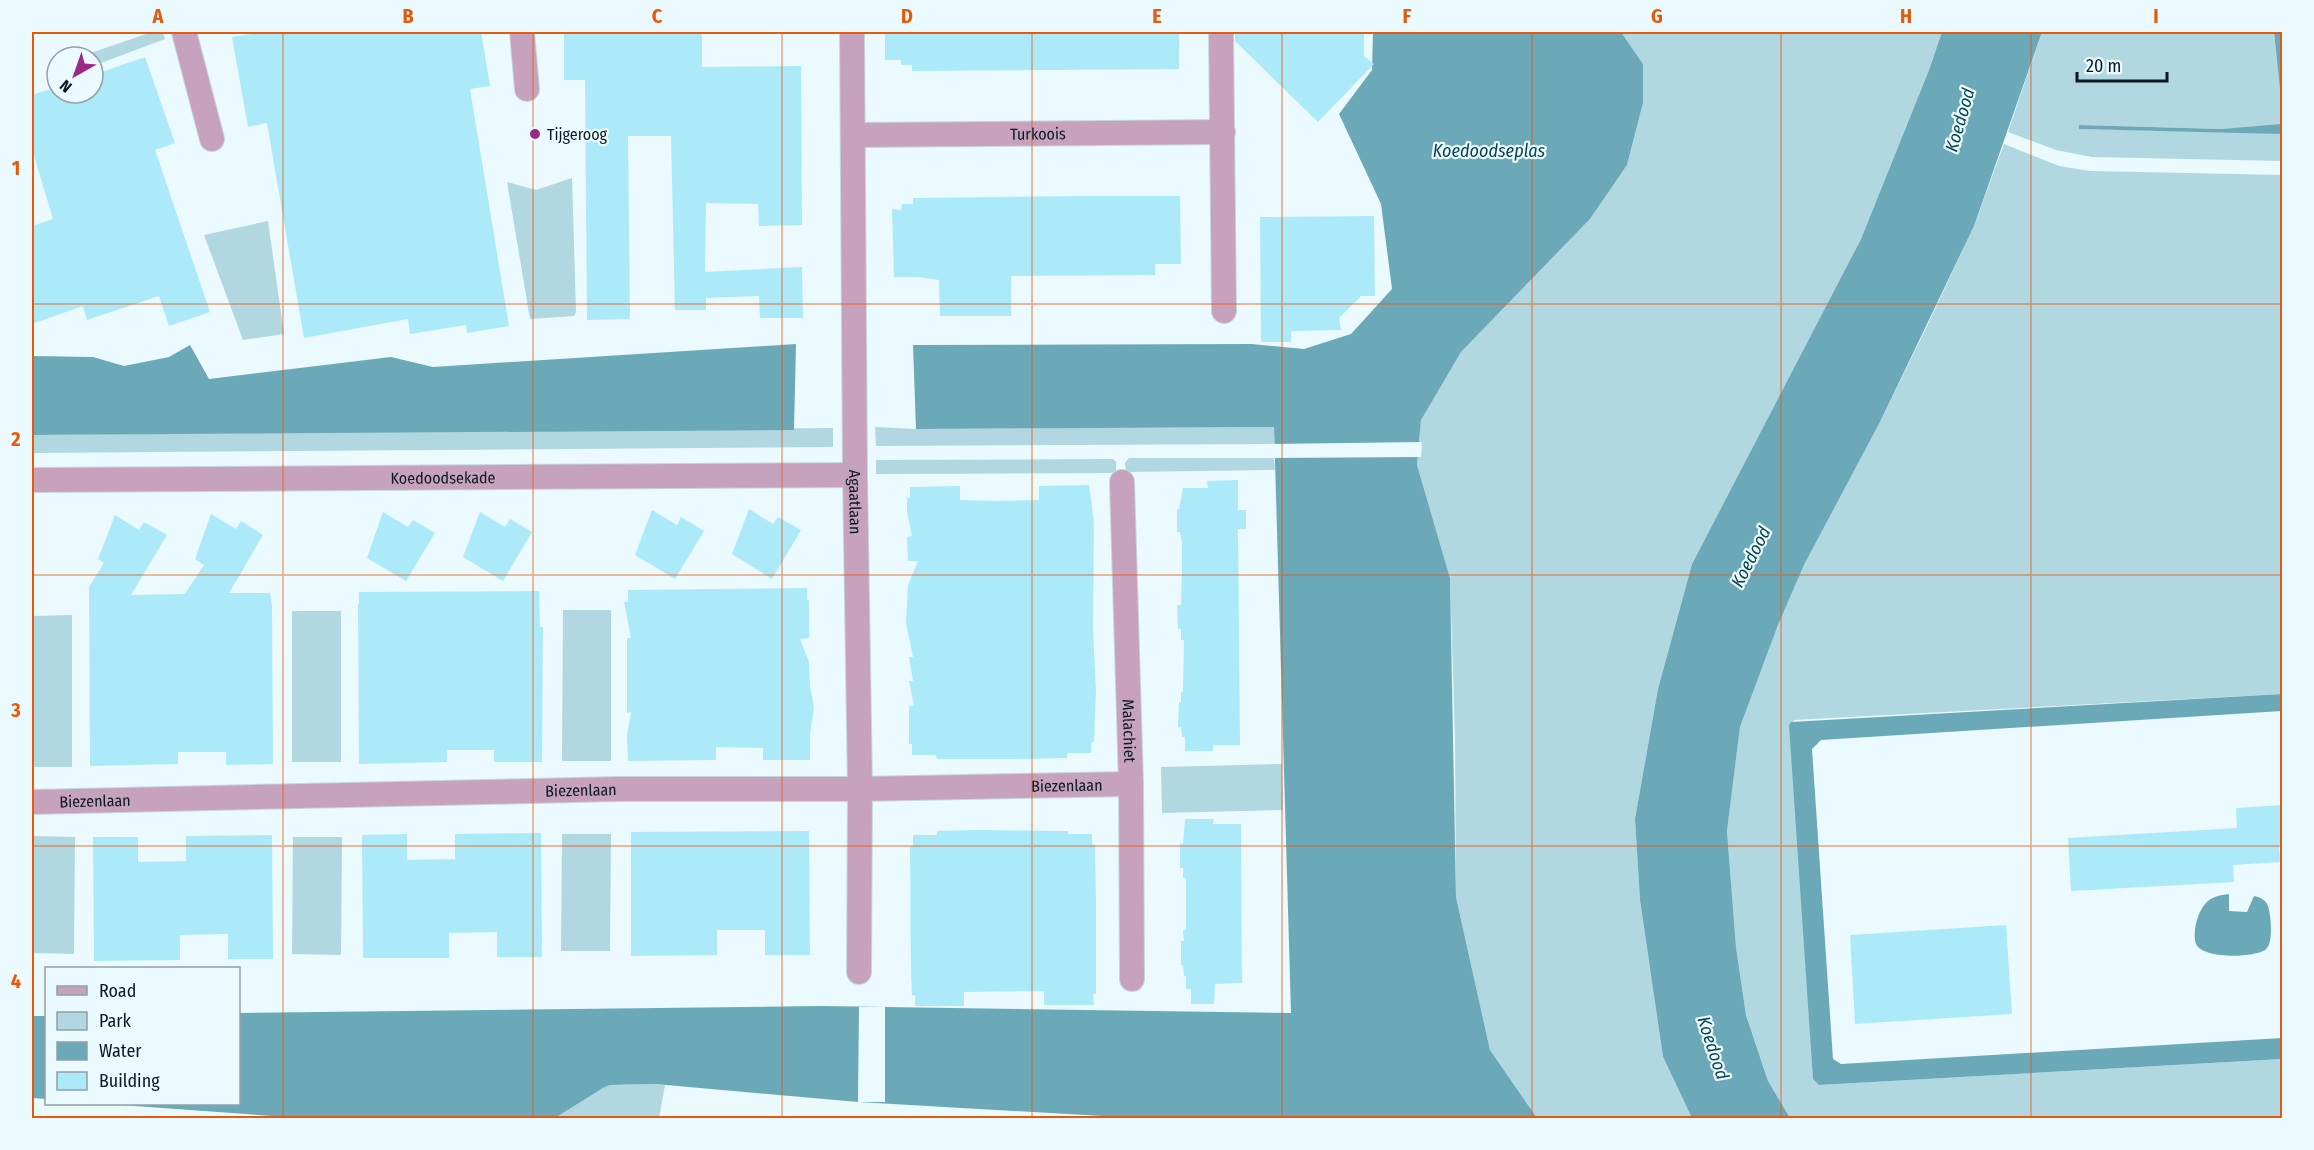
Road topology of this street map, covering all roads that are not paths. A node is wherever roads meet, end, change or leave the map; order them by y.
1 (184, 32) edge
2 (522, 32) edge
3 (852, 32) edge
4 (1221, 32) edge
5 (527, 89) dead end
6 (1223, 132) junction
7 (854, 135) junction
8 (212, 140) dead end
9 (1224, 311) dead end
10 (855, 475) junction
11 (32, 480) edge
12 (1122, 482) dead end
13 (1131, 784) junction
14 (860, 789) junction
15 (32, 802) edge
16 (859, 972) dead end
17 (1132, 979) dead end

1 - 8 street
2 - 5 street
3 - 7 street, Agaatlaan
4 - 6 street
6 - 7 street, Turkoois
6 - 9 street
7 - 10 street, Agaatlaan
10 - 11 street, Koedoodsekade
10 - 14 street, Agaatlaan
12 - 13 street, Malachiet
13 - 14 street, Biezenlaan
13 - 17 street, Malachiet
14 - 15 street, Biezenlaan
14 - 16 street, Agaatlaan

